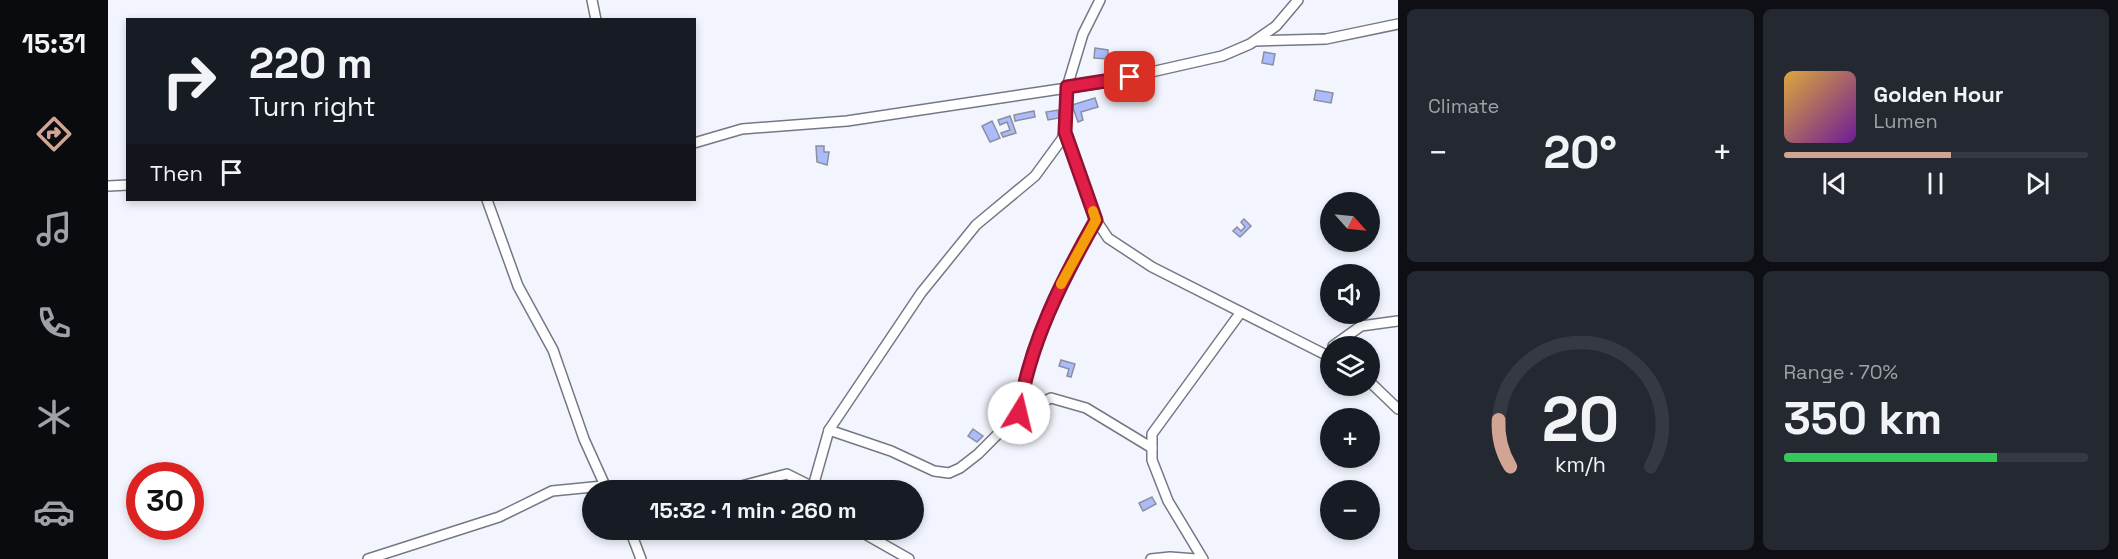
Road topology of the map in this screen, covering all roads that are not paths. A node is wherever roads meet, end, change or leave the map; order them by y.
1 (592, 0) edge
2 (1100, 0) edge
3 (1298, 0) edge
4 (596, 18) edge
5 (1398, 24) edge
6 (1255, 41) junction
7 (1067, 87) junction
8 (1065, 132) junction
9 (696, 142) edge
10 (126, 185) edge
11 (108, 186) edge
12 (487, 201) edge
13 (1096, 220) junction
14 (1241, 312) junction
15 (1398, 321) edge
16 (1349, 336) edge
17 (1320, 348) edge
18 (1380, 392) edge
19 (1398, 409) edge
20 (1019, 413) junction
21 (829, 430) junction
22 (1152, 448) junction
23 (602, 480) edge
24 (764, 480) edge
25 (798, 480) edge
26 (814, 480) edge
27 (582, 489) edge
28 (635, 540) edge
29 (876, 540) edge
30 (368, 559) edge
31 (641, 559) edge
32 (909, 559) edge
33 (1151, 559) edge
34 (1196, 559) edge
35 (1203, 559) edge

1 - 4 street
2 - 7 street
3 - 6 street
5 - 6 street
6 - 7 street
7 - 8 street
7 - 9 street
8 - 13 street
8 - 21 street
10 - 11 street
12 - 23 street
13 - 14 street
13 - 20 street
14 - 17 street
14 - 22 street
15 - 16 street
18 - 19 street
20 - 21 street
20 - 22 street
21 - 26 street
22 - 35 street
24 - 25 street
27 - 30 street
28 - 31 street
29 - 32 street
33 - 34 street

